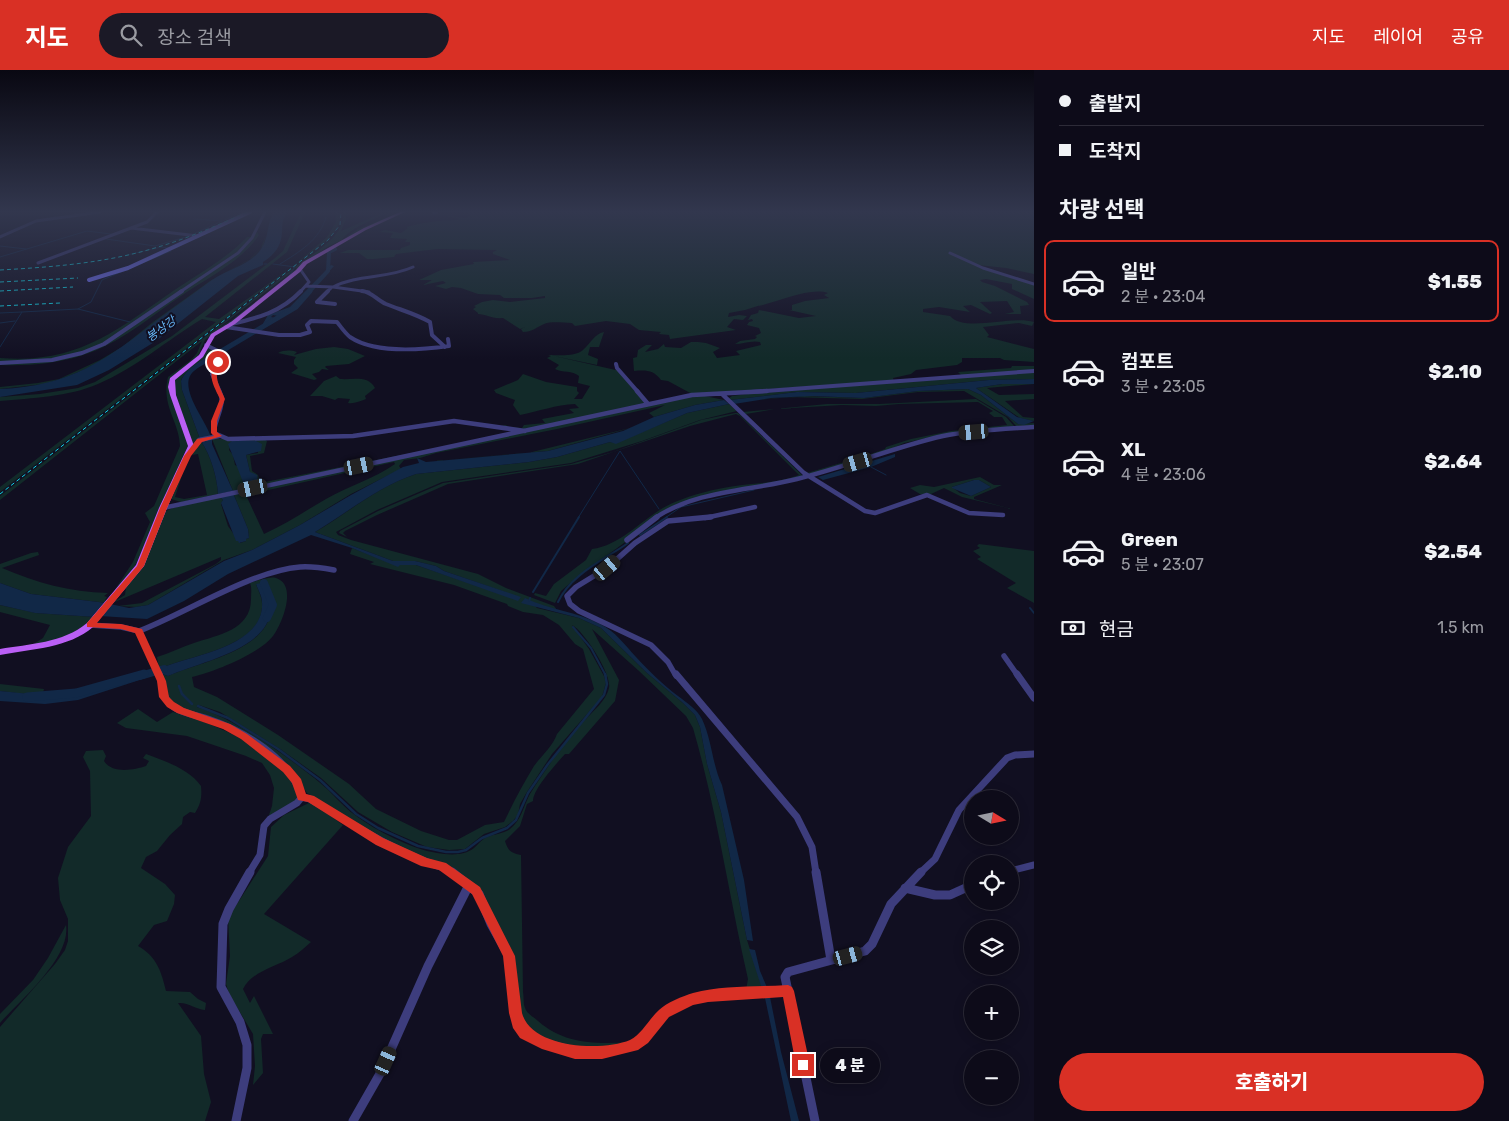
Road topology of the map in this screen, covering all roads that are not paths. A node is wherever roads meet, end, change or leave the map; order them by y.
1 (43, 261) edge
2 (143, 261) edge
3 (225, 261) edge
4 (308, 261) edge
5 (968, 261) edge
6 (38, 263) dead end
7 (413, 267) dead end
8 (300, 269) junction
9 (89, 280) dead end
10 (1034, 284) edge
11 (307, 286) junction
12 (332, 287) junction
13 (335, 304) dead end
14 (229, 325) junction
15 (448, 339) dead end
16 (206, 345) junction
17 (445, 347) junction
18 (0, 363) edge
19 (616, 364) dead end
20 (1034, 372) edge
21 (723, 395) junction
22 (648, 404) junction
23 (1034, 427) edge
24 (527, 431) junction
25 (219, 436) junction
26 (188, 456) junction
27 (808, 477) junction
28 (755, 507) dead end
29 (163, 508) junction
30 (1003, 516) dead end
31 (635, 544) junction
32 (334, 570) dead end
33 (93, 622) junction
34 (138, 631) junction
35 (0, 652) edge
36 (1004, 656) dead end
37 (1034, 698) edge
38 (1034, 754) edge
39 (302, 797) junction
40 (1034, 865) edge
41 (1019, 869) edge
42 (469, 884) junction
43 (905, 888) junction
44 (964, 889) edge
45 (831, 960) junction
46 (788, 991) junction
47 (236, 1121) edge
48 (353, 1121) edge
49 (815, 1121) edge

1 - 6 street
2 - 9 street
3 - 18 street
4 - 8 main road
5 - 10 street
7 - 12 street
8 - 11 street
8 - 14 main road
11 - 12 street
11 - 14 street
12 - 13 street
12 - 17 street
14 - 16 main road
14 - 17 street
15 - 17 street
16 - 25 street
16 - 26 main road
19 - 22 street
20 - 21 street
21 - 22 street
21 - 27 street
22 - 24 street
23 - 27 street
24 - 25 street
24 - 29 street
25 - 26 street
26 - 29 main road
27 - 30 street
27 - 31 street
28 - 31 street
29 - 33 main road
31 - 45 street
32 - 34 street
33 - 34 street
33 - 35 main road
34 - 39 street
36 - 37 street
38 - 43 street
39 - 42 street
39 - 47 street
40 - 41 street
42 - 46 street
42 - 48 street
43 - 44 street
43 - 45 street
45 - 46 street
46 - 49 street

